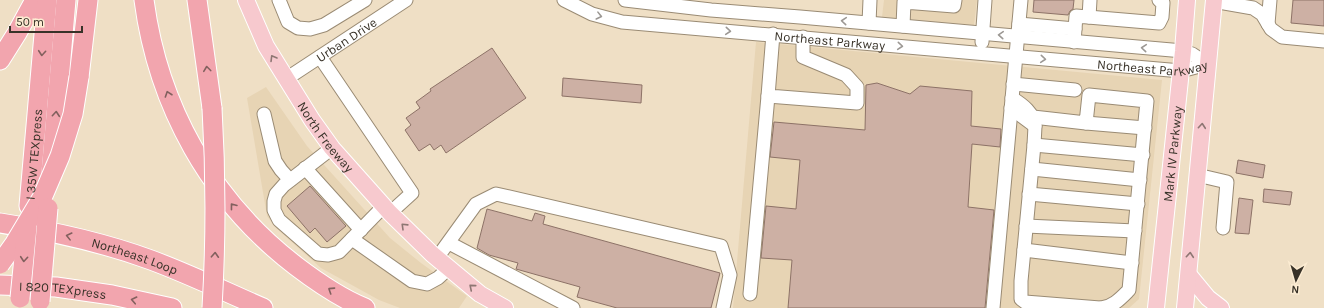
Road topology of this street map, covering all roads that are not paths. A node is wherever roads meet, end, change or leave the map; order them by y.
1 (35, 0) edge
2 (47, 0) edge
3 (66, 0) edge
4 (88, 0) edge
5 (144, 0) edge
6 (197, 0) edge
7 (246, 0) edge
8 (279, 0) edge
9 (365, 0) edge
10 (404, 0) edge
11 (564, 0) edge
12 (625, 0) edge
13 (870, 0) edge
14 (955, 0) edge
15 (985, 0) edge
16 (1021, 0) edge
17 (1090, 0) edge
18 (1159, 0) edge
19 (1187, 0) edge
20 (1270, 0) edge
21 (1214, 1) edge
22 (660, 2) edge
23 (747, 7) edge
24 (1089, 17) junction
25 (869, 23) junction
26 (1268, 24) junction
27 (903, 26) junction
28 (1019, 30) junction
29 (745, 32) junction
30 (773, 34) junction
31 (982, 34) junction
32 (1074, 35) junction
33 (804, 37) junction
34 (1324, 41) edge
35 (1183, 51) junction
36 (981, 53) junction
37 (1016, 56) junction
38 (320, 57) junction
39 (0, 60) edge
40 (1208, 64) junction
41 (1181, 71) junction
42 (286, 79) junction
43 (1013, 84) junction
44 (1075, 90) dead end
45 (768, 96) junction
46 (1012, 103) junction
47 (264, 114) dead end
48 (1034, 122) junction
49 (1086, 123) junction
50 (1145, 128) junction
51 (1034, 145) junction
52 (332, 148) junction
53 (1143, 155) junction
54 (305, 168) junction
55 (1032, 169) junction
56 (1198, 175) junction
57 (290, 180) junction
58 (1140, 180) junction
59 (1030, 194) junction
60 (1138, 204) junction
61 (387, 209) junction
62 (0, 223) edge
63 (1026, 226) junction
64 (1223, 228) dead end
65 (361, 230) junction
66 (1135, 231) junction
67 (352, 239) junction
68 (448, 243) junction
69 (1024, 250) junction
70 (439, 260) junction
71 (1132, 262) junction
72 (0, 264) edge
73 (1189, 275) junction
74 (0, 285) edge
75 (750, 294) dead end
76 (20, 303) edge
77 (40, 304) edge
78 (1156, 307) edge
79 (172, 308) edge
80 (212, 308) edge
81 (263, 308) edge
82 (365, 308) edge
83 (504, 308) edge
84 (573, 308) edge
85 (724, 308) edge
86 (993, 308) edge
87 (1101, 308) edge
88 (1185, 308) edge
89 (1221, 308) edge

1 - 39 highway
2 -> 76 highway, I 35W TEXpress, bridge
77 -> 3 highway, I 35W TEXpress, bridge
4 - 72 highway, bridge
82 -> 5 highway
80 -> 6 highway, bridge
42 -> 7 main road, North Freeway
8 - 9 street
10 - 38 street, Urban Drive
11 -> 29 street, Northeast Parkway
12 - 22 street, Northeast Parkway
13 - 25 street
14 - 27 street
15 - 31 street
16 - 28 street
17 - 24 street
18 - 24 street
19 - 35 main road, Mark IV Parkway
20 - 26 street
21 - 26 street
21 - 40 main road, Mark IV Parkway
22 - 23 street, Northeast Parkway
25 -> 23 street, Northeast Parkway
23 - 29 street
24 - 32 street
25 - 27 street, Northeast Parkway
26 - 34 street
27 - 31 street, Northeast Parkway
28 -> 31 street, Northeast Parkway
28 - 32 street, Northeast Parkway
28 - 37 street
29 - 30 street, Northeast Parkway
30 - 33 street, Northeast Parkway
30 - 45 street
31 - 36 street
35 -> 32 street, Northeast Parkway
33 -> 36 street, Northeast Parkway
33 - 45 street
35 - 40 street, Northeast Parkway
35 - 41 main road, Mark IV Parkway
36 - 37 street, Northeast Parkway
37 -> 41 street, Northeast Parkway
37 - 43 street
38 - 42 street, Urban Drive
38 - 61 street
40 - 41 street, Northeast Parkway
56 -> 40 main road, Mark IV Parkway
41 - 78 main road, Mark IV Parkway
42 - 52 main road, North Freeway
43 - 44 street
43 - 46 street
45 - 75 street
46 - 48 street
46 - 86 street
47 - 57 street
48 - 49 street
48 - 51 street
49 - 50 street
49 - 50 street
50 - 53 street
51 - 53 street
51 - 55 street
52 - 54 street
52 - 61 main road, North Freeway
53 - 58 street
54 - 57 street
54 - 65 street
55 - 58 street
55 - 59 street
56 - 64 street
73 -> 56 main road, Mark IV Parkway
57 - 67 street
58 - 60 street
59 - 60 street
59 - 63 street
60 - 66 street
61 - 65 street
70 -> 61 main road, North Freeway
81 -> 62 highway, Northeast Loop
63 - 66 street
63 - 69 street
65 - 67 street
66 - 71 street
67 - 70 street
68 - 70 street
68 - 84 street
68 - 85 street
69 - 71 street
69 - 87 street
83 -> 70 main road, North Freeway
71 - 87 street
73 - 88 main road, Mark IV Parkway
73 - 89 main road
79 -> 74 highway, I 820 TEXpress

